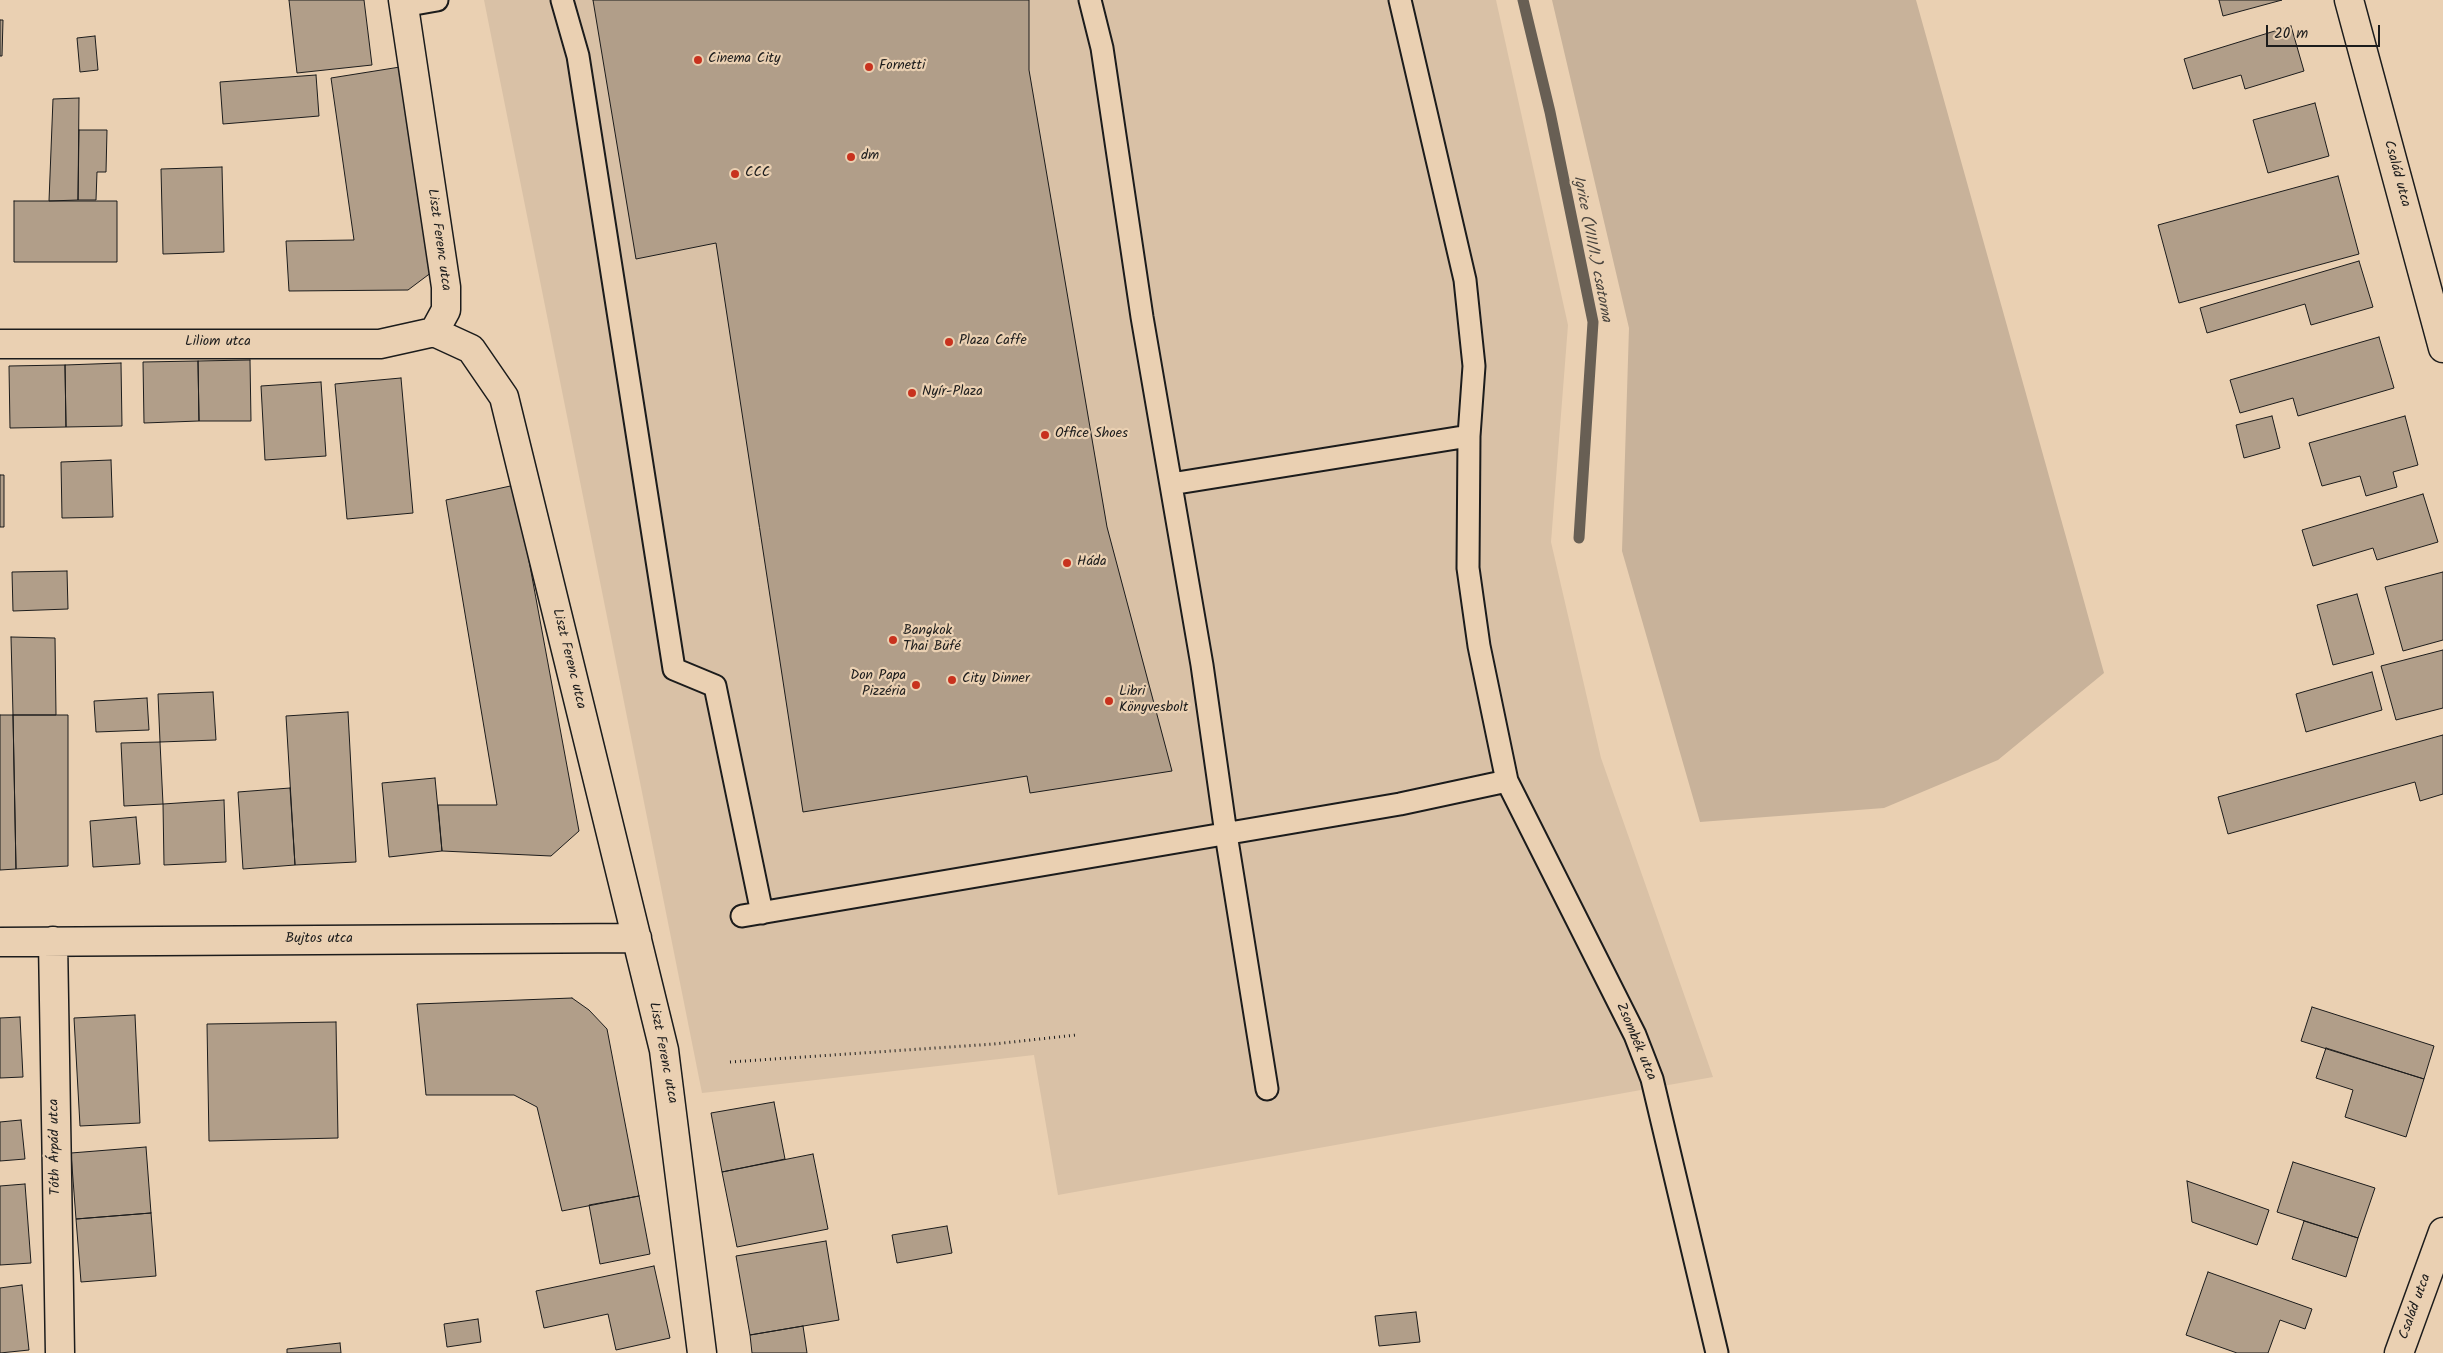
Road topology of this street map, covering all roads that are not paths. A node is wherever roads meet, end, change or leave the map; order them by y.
1 (437, 0) edge
2 (562, 0) edge
3 (1090, 0) edge
4 (1400, 0) edge
5 (2349, 0) edge
6 (403, 3) edge
7 (434, 332) junction
8 (0, 344) edge
9 (2443, 348) edge
10 (1469, 436) junction
11 (1171, 484) junction
12 (1507, 781) junction
13 (1226, 834) junction
14 (637, 938) junction
15 (53, 940) junction
16 (0, 942) edge
17 (1268, 1089) dead end
18 (2443, 1232) edge
19 (60, 1353) edge
20 (702, 1353) edge
21 (1717, 1353) edge
22 (2400, 1353) edge

1 - 6 lane
2 - 13 lane
3 - 11 lane
4 - 10 lane, Zsombék utca
5 - 9 street, Család utca
6 - 7 street, Liszt Ferenc utca
7 - 8 street, Liliom utca
7 - 14 street, Liszt Ferenc utca
10 - 11 lane
10 - 12 lane, Zsombék utca
11 - 13 lane
12 - 13 lane
12 - 21 lane, Zsombék utca
13 - 17 lane
14 - 15 street, Bujtos utca
14 - 20 street, Liszt Ferenc utca
15 - 16 street, Bujtos utca
15 - 19 street, Tóth Árpád utca
18 - 22 street, Család utca

